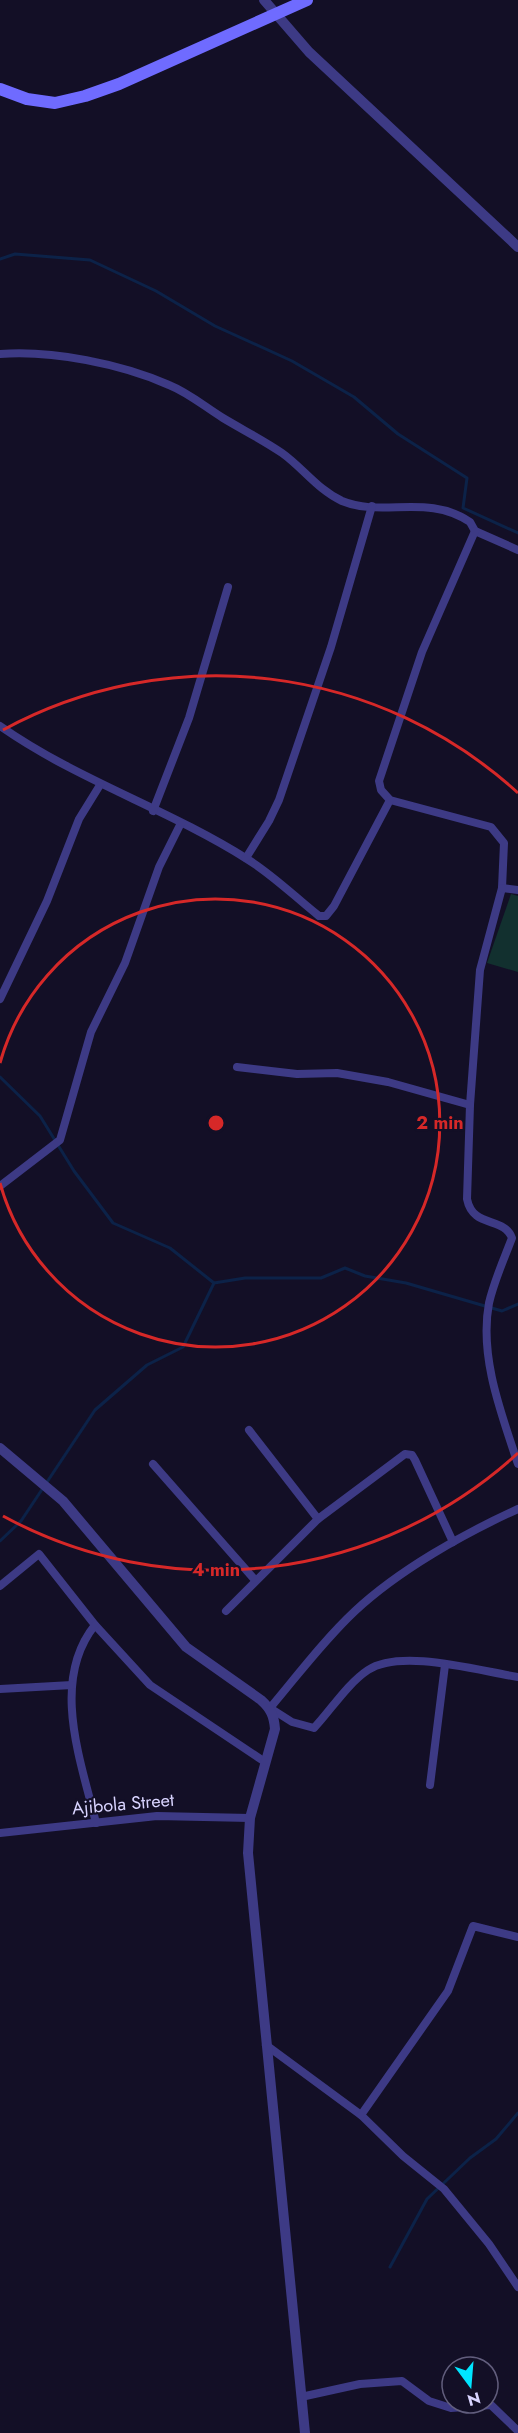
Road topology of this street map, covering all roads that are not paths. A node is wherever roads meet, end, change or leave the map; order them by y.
1 (264, 0) edge
2 (307, 0) edge
3 (275, 13) junction
4 (0, 89) edge
5 (518, 248) edge
6 (0, 354) edge
7 (372, 506) junction
8 (475, 531) junction
9 (518, 550) edge
10 (228, 587) dead end
11 (0, 726) edge
12 (100, 785) junction
13 (390, 800) junction
14 (153, 811) junction
15 (181, 824) junction
16 (246, 858) junction
17 (502, 888) junction
18 (518, 890) edge
19 (0, 999) edge
20 (237, 1067) dead end
21 (470, 1106) junction
22 (0, 1186) edge
23 (249, 1430) dead end
24 (0, 1448) edge
25 (153, 1464) dead end
26 (518, 1464) edge
27 (518, 1509) edge
28 (318, 1519) junction
29 (453, 1542) junction
30 (255, 1580) junction
31 (0, 1586) edge
32 (226, 1611) dead end
33 (95, 1625) junction
34 (445, 1665) junction
35 (518, 1677) edge
36 (72, 1685) junction
37 (0, 1689) edge
38 (270, 1708) junction
39 (266, 1762) junction
40 (430, 1785) dead end
41 (250, 1818) junction
42 (96, 1823) junction
43 (0, 1833) edge
44 (518, 1937) edge
45 (266, 2045) junction
46 (361, 2115) junction
47 (518, 2287) edge
48 (301, 2397) junction
49 (518, 2431) edge
50 (305, 2433) edge

1 - 3 street
2 - 3 main road
3 - 4 main road
3 - 5 street
6 - 7 street
7 - 8 street
7 - 16 street
8 - 9 street
8 - 13 street
10 - 14 street
11 - 12 street
12 - 14 street
12 - 19 street
13 - 16 street
13 - 17 street
14 - 15 street
15 - 16 street
15 - 22 street
17 - 18 street
17 - 21 street
20 - 21 street
21 - 26 street
23 - 28 street
24 - 38 street
25 - 30 street
27 - 29 street
28 - 29 street
28 - 30 street
29 - 38 street
30 - 32 street
31 - 33 street
33 - 36 street
33 - 39 street
34 - 35 street
34 - 38 street
34 - 40 street
36 - 37 street
36 - 42 street
38 - 39 street
39 - 41 street
41 - 42 street, Ajibola Street
41 - 45 street
42 - 43 street, Ajibola Street
44 - 46 street
45 - 46 street
45 - 48 street
46 - 47 street
48 - 49 street
48 - 50 street

